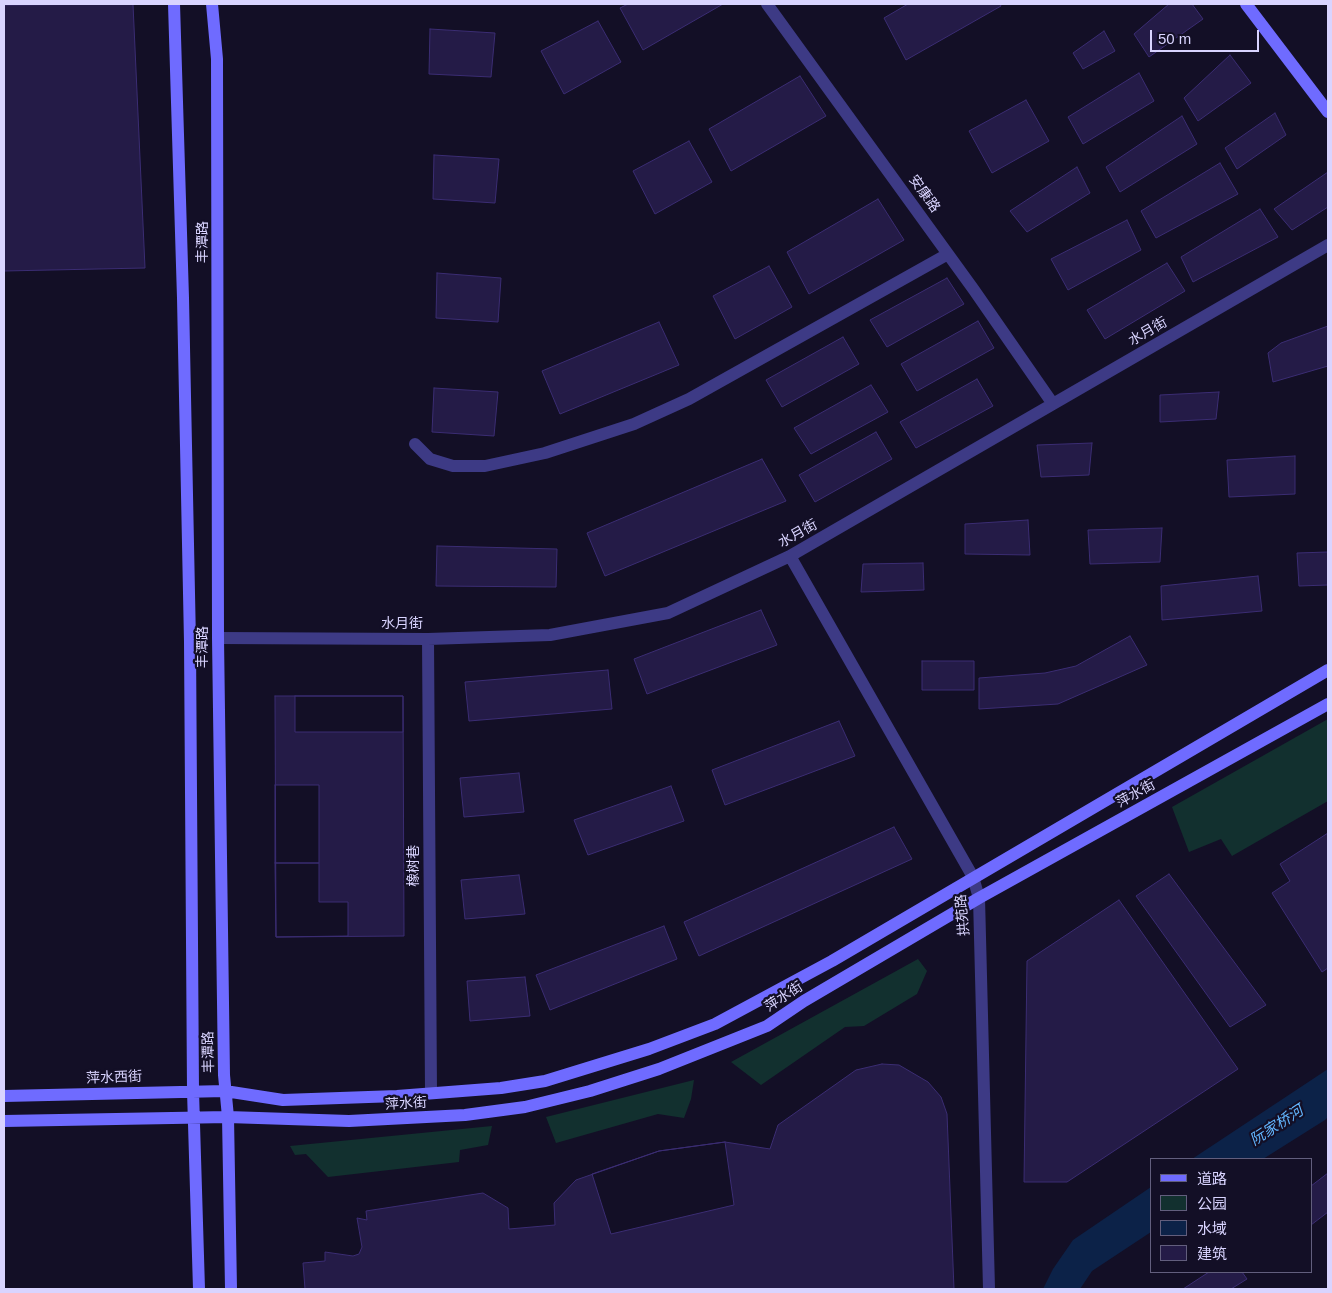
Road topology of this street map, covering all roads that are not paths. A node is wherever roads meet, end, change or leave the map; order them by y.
1 (174, 4) edge
2 (212, 4) edge
3 (767, 4) edge
4 (1246, 4) edge
5 (1328, 112) edge
6 (1328, 245) edge
7 (948, 254) junction
8 (1053, 404) junction
9 (415, 444) dead end
10 (790, 556) junction
11 (218, 638) junction
12 (428, 640) junction
13 (1328, 670) edge
14 (1328, 704) edge
15 (973, 877) junction
16 (979, 898) junction
17 (225, 1090) junction
18 (193, 1091) junction
19 (431, 1093) junction
20 (4, 1096) edge
21 (228, 1117) junction
22 (195, 1118) junction
23 (4, 1121) edge
24 (200, 1289) edge
25 (231, 1289) edge
26 (989, 1289) edge

1 - 18 main road, 丰潭路
2 - 11 main road, 丰潭路
3 - 7 street, 安康路
4 - 5 main road
6 - 8 street, 水月街
7 - 8 street, 安康路
7 - 9 street
8 - 10 street, 水月街
10 - 12 street, 水月街
10 - 15 street, 拱苑路
11 - 12 street, 水月街
11 - 17 main road, 丰潭路
12 - 19 street, 橡树巷
13 - 15 main road, 萍水街
14 - 16 main road, 萍水街
15 - 16 street, 拱苑路
15 - 19 main road, 萍水街
16 - 21 main road, 萍水街
16 - 26 street, 拱苑路
17 - 18 main road, 萍水西街
17 - 19 main road, 萍水街
17 - 21 main road, 丰潭路
18 - 20 main road, 萍水西街
18 - 22 main road, 丰潭路
21 - 22 main road, 萍水街
21 - 25 main road, 丰潭路
22 - 23 main road
22 - 24 main road, 丰潭路

